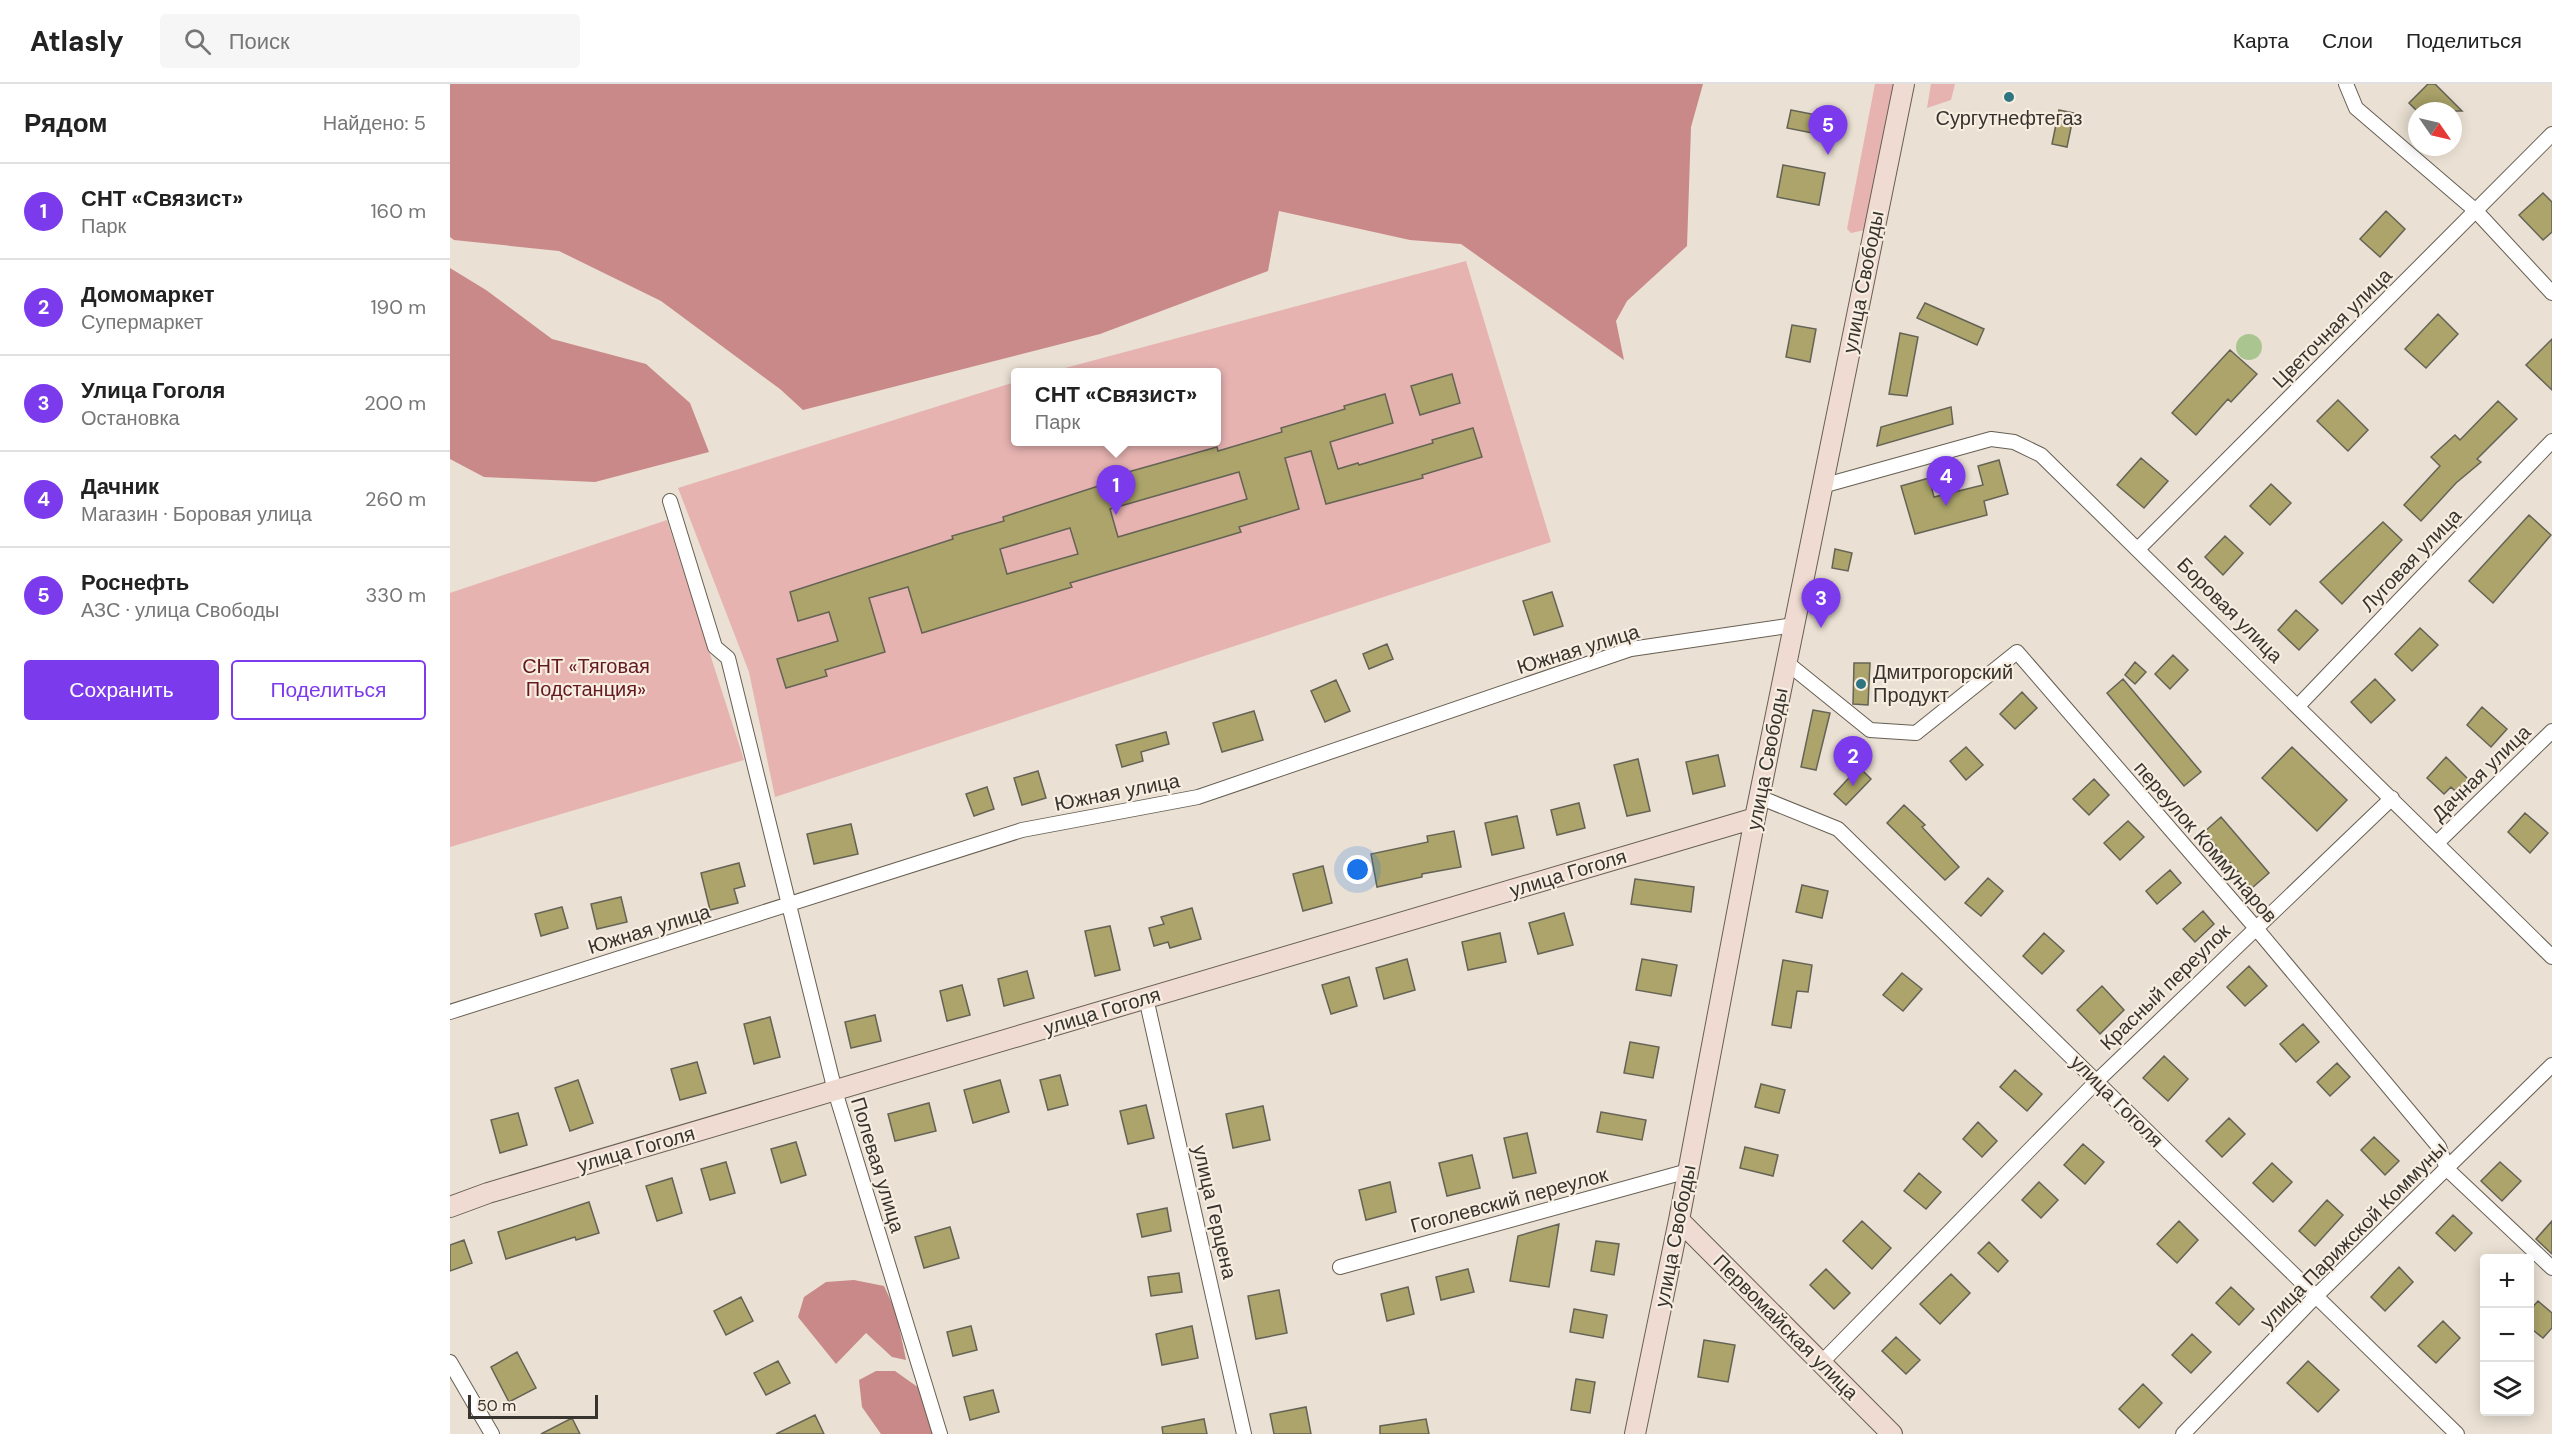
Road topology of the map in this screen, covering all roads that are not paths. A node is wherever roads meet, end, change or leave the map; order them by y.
1 (1904, 84) edge
2 (2346, 84) edge
3 (2552, 134) edge
4 (2476, 211) junction
5 (2552, 293) edge
6 (2552, 441) edge
7 (1822, 486) junction
8 (670, 501) dead end
9 (2139, 548) junction
10 (1794, 625) junction
11 (1786, 662) junction
12 (2299, 705) junction
13 (2552, 731) edge
14 (1759, 797) junction
15 (2392, 798) junction
16 (1755, 818) junction
17 (2437, 843) junction
18 (791, 905) junction
19 (2255, 927) junction
20 (2552, 957) edge
21 (1146, 998) junction
22 (450, 1012) edge
23 (2552, 1065) edge
24 (2097, 1081) junction
25 (835, 1091) junction
26 (2447, 1169) junction
27 (1688, 1171) junction
28 (450, 1207) edge
29 (1679, 1220) junction
30 (1340, 1267) dead end
31 (2552, 1269) edge
32 (2315, 1297) junction
33 (450, 1362) edge
34 (1821, 1363) junction
35 (492, 1434) edge
36 (940, 1434) edge
37 (1244, 1434) edge
38 (1635, 1434) edge
39 (1893, 1434) edge
40 (2183, 1434) edge
41 (2457, 1434) edge

1 - 7 street, улица Свободы
2 - 4 street
3 - 4 street, Цветочная улица
4 - 5 street
4 - 9 street, Цветочная улица
6 - 12 street, Луговая улица
7 - 9 street, Боровая улица
7 - 10 street, улица Свободы
8 - 18 street, Полевая улица
9 - 12 street, Боровая улица
10 - 11 street, улица Свободы
10 - 18 street, Южная улица
11 - 14 street, улица Свободы
11 - 19 street, переулок Коммунаров
12 - 15 street, Боровая улица
13 - 17 street, Дачная улица
14 - 16 street, улица Свободы
14 - 24 street, улица Гоголя
15 - 17 street, Боровая улица
15 - 19 street, Красный переулок
16 - 21 street, улица Гоголя
16 - 27 street, улица Свободы
17 - 20 street, Боровая улица
18 - 22 street, Южная улица
18 - 25 street, Полевая улица
19 - 24 street, Красный переулок
19 - 26 street, переулок Коммунаров
21 - 25 street, улица Гоголя
21 - 37 street, улица Герцена
23 - 26 street, улица Парижской Коммуны
24 - 32 street, улица Гоголя
24 - 34 street, Красный переулок
25 - 28 street, улица Гоголя
25 - 36 street, Полевая улица
26 - 31 street, переулок Коммунаров
26 - 32 street, улица Парижской Коммуны
27 - 29 street, улица Свободы
27 - 30 street, Гоголевский переулок
29 - 34 street, Первомайская улица
29 - 38 street, улица Свободы
32 - 40 street, улица Парижской Коммуны
32 - 41 street, улица Гоголя
33 - 35 street
34 - 39 street, Первомайская улица

